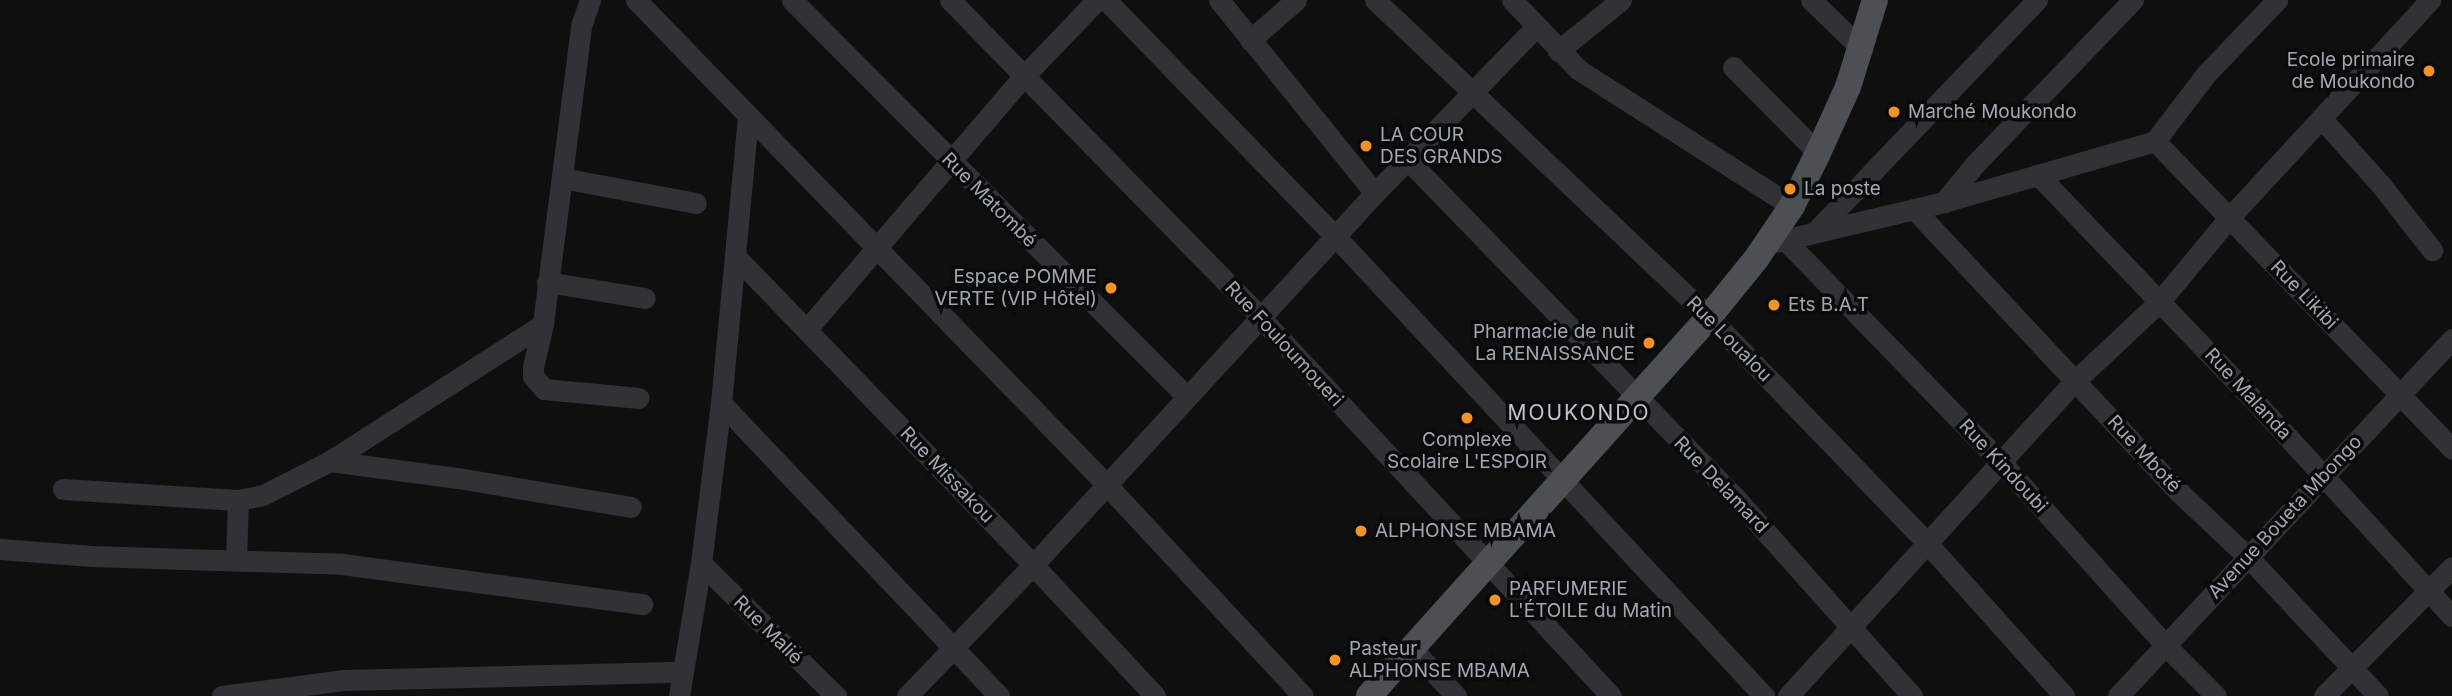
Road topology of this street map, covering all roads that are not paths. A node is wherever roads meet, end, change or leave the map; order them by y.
1 (590, 0) edge
2 (636, 0) edge
3 (792, 0) edge
4 (950, 0) edge
5 (1097, 0) edge
6 (1106, 0) edge
7 (1219, 0) edge
8 (1296, 0) edge
9 (1375, 0) edge
10 (1621, 0) edge
11 (1811, 0) edge
12 (1875, 0) edge
13 (2036, 0) edge
14 (2133, 0) edge
15 (2277, 0) edge
16 (2430, 0) edge
17 (1514, 1) edge
18 (1536, 27) junction
19 (1250, 40) junction
20 (1862, 49) junction
21 (1558, 51) junction
22 (1733, 67) dead end
23 (1024, 76) junction
24 (1471, 92) junction
25 (748, 116) junction
26 (2322, 119) junction
27 (2155, 141) junction
28 (1818, 153) junction
29 (1407, 159) junction
30 (952, 163) junction
31 (2039, 176) junction
32 (562, 178) junction
33 (1375, 193) junction
34 (1944, 202) junction
35 (696, 203) dead end
36 (1792, 206) junction
37 (1914, 209) junction
38 (2229, 218) junction
39 (1816, 231) junction
40 (1336, 237) junction
41 (1776, 242) junction
42 (876, 249) junction
43 (2432, 250) dead end
44 (737, 258) junction
45 (547, 282) junction
46 (645, 298) dead end
47 (2160, 301) junction
48 (1709, 317) junction
49 (1261, 318) junction
50 (543, 324) junction
51 (807, 329) junction
52 (2452, 339) edge
53 (2076, 380) junction
54 (2400, 394) junction
55 (1187, 397) junction
56 (639, 398) dead end
57 (1636, 398) junction
58 (721, 403) junction
59 (2452, 449) edge
60 (330, 461) junction
61 (2000, 461) junction
62 (2324, 476) junction
63 (1563, 478) junction
64 (1106, 484) junction
65 (63, 489) dead end
66 (238, 500) junction
67 (631, 507) dead end
68 (1926, 542) junction
69 (0, 549) edge
70 (2248, 558) junction
71 (236, 560) junction
72 (1487, 562) junction
73 (701, 563) junction
74 (1033, 565) junction
75 (2452, 567) edge
76 (2428, 591) junction
77 (642, 604) dead end
78 (2452, 616) edge
79 (1849, 626) junction
80 (2165, 645) junction
81 (954, 647) junction
82 (1411, 648) junction
83 (2352, 668) junction
84 (681, 672) junction
85 (222, 696) edge
86 (678, 696) edge
87 (836, 696) edge
88 (907, 696) edge
89 (999, 696) edge
90 (1155, 696) edge
91 (1303, 696) edge
92 (1369, 696) edge
93 (1456, 696) edge
94 (1611, 696) edge
95 (1764, 696) edge
96 (1788, 696) edge
97 (1912, 696) edge
98 (2064, 696) edge
99 (2118, 696) edge
100 (2216, 696) edge
101 (2324, 696) edge
102 (2378, 696) edge

1 - 32 street
2 - 25 street
3 - 30 street, Rue Matombé
4 - 23 street, Rue Fouloumoueri
5 - 23 street
6 - 40 street
7 - 19 street
8 - 19 street
9 - 24 street, Rue Loualou
10 - 21 street
11 - 20 street
12 - 20 main road
13 - 39 street
14 - 34 street
15 - 27 street
16 - 26 street
17 - 18 street
18 - 21 street
18 - 24 street
19 - 33 street
20 - 28 main road
21 - 36 street
22 - 28 street
23 - 30 street
23 - 49 street, Rue Fouloumoueri
24 - 29 street
24 - 48 street, Rue Loualou
25 - 42 street
25 - 44 street
26 - 38 street
26 - 43 street
27 - 31 street
27 - 38 street, Rue Likibi
28 - 36 main road
29 - 33 street
29 - 57 street, Rue Delamard
30 - 42 street
30 - 55 street, Rue Matombé
31 - 34 street
31 - 47 street, Rue Malanda
32 - 35 street
32 - 45 street
33 - 40 street
34 - 37 street
36 - 41 main road
37 - 39 street
37 - 53 street, Rue Mboté
38 - 47 street
38 - 54 street, Rue Likibi
39 - 41 street
40 - 49 street
40 - 63 street
41 - 48 main road
41 - 61 street, Rue Kindoubi
42 - 51 street
42 - 64 street
44 - 51 street, Rue Missakou
44 - 58 street
45 - 46 street
45 - 50 street
47 - 53 street
47 - 62 street, Rue Malanda
48 - 57 main road
48 - 68 street, Rue Loualou
49 - 55 street
49 - 72 street, Rue Fouloumoueri
50 - 56 street
50 - 60 street
51 - 74 street, Rue Missakou
52 - 54 street, Avenue Boueta Mbongo
53 - 61 street
53 - 70 street, Rue Mboté
54 - 59 street, Rue Likibi
54 - 62 street, Avenue Boueta Mbongo
55 - 64 street
57 - 63 main road
57 - 79 street, Rue Delamard
58 - 73 street
58 - 81 street
60 - 66 street
60 - 67 street
61 - 68 street
61 - 80 street, Rue Kindoubi
62 - 70 street, Avenue Boueta Mbongo
62 - 76 street, Rue Malanda
63 - 72 main road
63 - 95 street
64 - 74 street
64 - 91 street
65 - 66 street
66 - 71 street
68 - 79 street
68 - 98 street, Rue Loualou
69 - 71 street
70 - 80 street, Avenue Boueta Mbongo
70 - 83 street, Rue Mboté
71 - 77 street
72 - 82 main road
72 - 94 street, Rue Fouloumoueri
73 - 84 street
73 - 87 street, Rue Malié
74 - 81 street
74 - 90 street, Rue Missakou
75 - 76 street
76 - 78 street, Rue Malanda
76 - 83 street
79 - 96 street
79 - 97 street, Rue Delamard
80 - 99 street, Avenue Boueta Mbongo
80 - 100 street, Rue Kindoubi
81 - 88 street
81 - 89 street
82 - 92 main road
82 - 93 street
83 - 101 street
83 - 102 street, Rue Mboté
84 - 85 street
84 - 86 street

